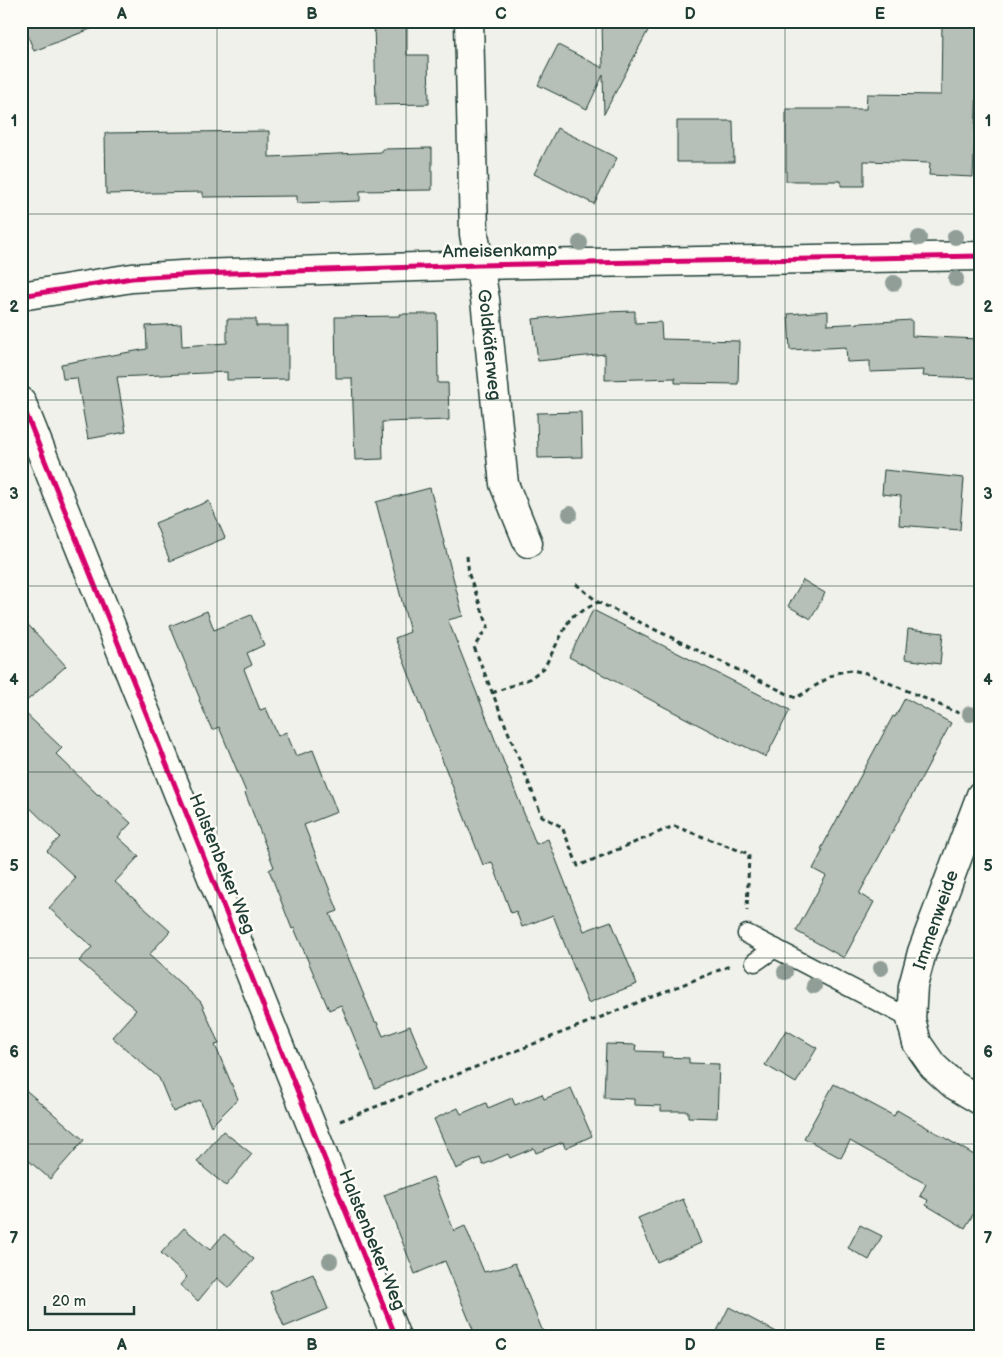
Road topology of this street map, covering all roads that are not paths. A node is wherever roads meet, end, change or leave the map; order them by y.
1 (469, 21) edge
2 (981, 256) edge
3 (480, 265) junction
4 (21, 296) edge
5 (21, 401) edge
6 (528, 544) dead end
7 (981, 795) edge
8 (747, 934) road end
9 (775, 948) junction
10 (755, 962) road end
11 (911, 1019) junction
12 (981, 1100) edge
13 (396, 1337) edge

1 - 3 street, Goldkäferweg
2 - 3 street, Ameisenkamp
3 - 4 street, Ameisenkamp
3 - 6 street, Goldkäferweg
5 - 13 street, Halstenbeker Weg
7 - 11 street, Immenweide
8 - 9 lane
9 - 10 lane
9 - 11 lane
11 - 12 street, Immenweide

